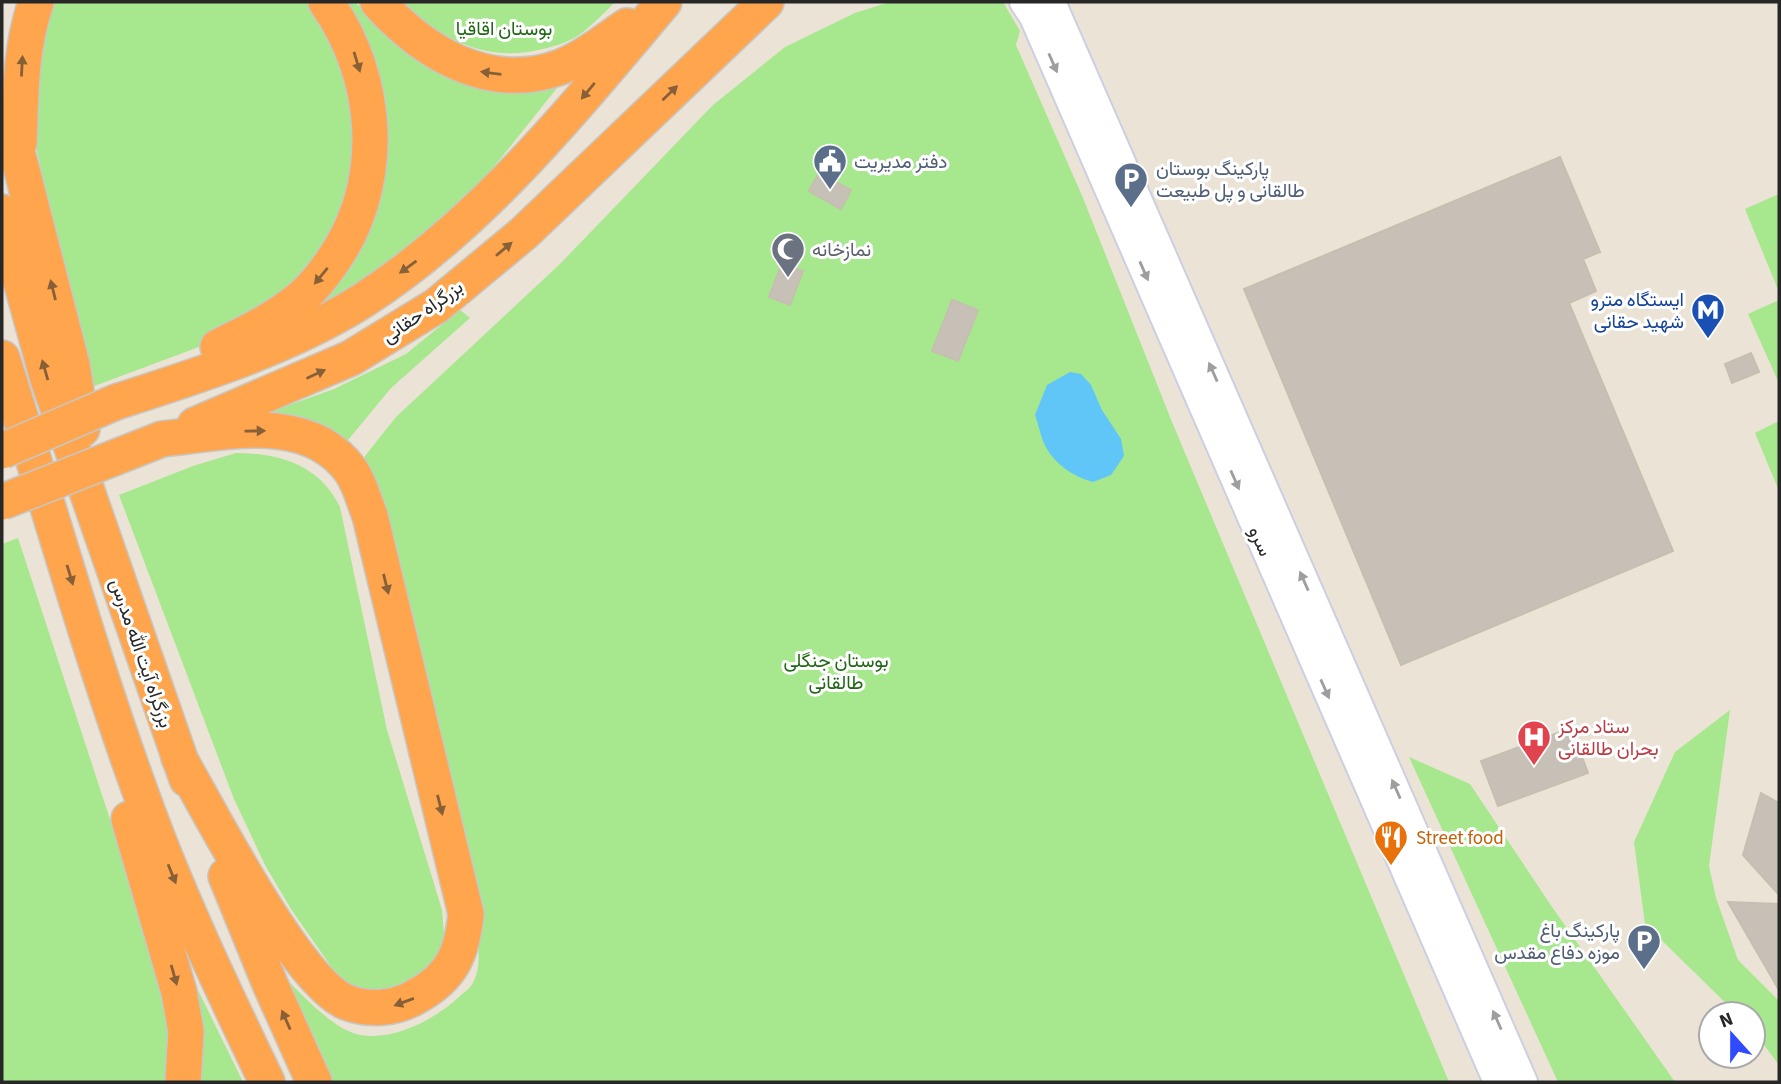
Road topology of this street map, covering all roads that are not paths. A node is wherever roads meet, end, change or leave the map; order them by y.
1 (36, 2) edge
2 (327, 2) edge
3 (378, 2) edge
4 (663, 2) edge
5 (766, 2) edge
6 (1023, 2) edge
7 (1052, 2) edge
8 (2, 112) edge
9 (19, 159) junction
10 (4, 220) edge
11 (2, 358) edge
12 (116, 402) junction
13 (2, 438) edge
14 (162, 439) junction
15 (2, 451) edge
16 (2, 502) edge
17 (50, 510) junction
18 (98, 526) junction
19 (99, 672) junction
20 (179, 758) junction
21 (183, 1082) edge
22 (267, 1082) edge
23 (314, 1082) edge
24 (1497, 1082) edge
25 (1524, 1082) edge

9 -> 1 highway
2 -> 12 highway
4 -> 3 highway
4 -> 12 highway
14 -> 5 highway, بزرگراه حقانی
6 -> 24 street, سرو
25 -> 7 street, سرو
8 - 9 highway
9 - 10 highway
18 -> 9 highway
18 -> 10 highway, بزرگراه آیت الله مدرس
11 - 17 highway
12 - 15 highway, bridge
13 - 17 highway
14 - 16 highway, بزرگراه حقانی, bridge
14 -> 20 highway
17 -> 19 highway
18 - 20 highway, بزرگراه آیت الله مدرس
19 -> 21 highway
19 -> 22 highway
23 -> 20 highway, بزرگراه آیت الله مدرس

